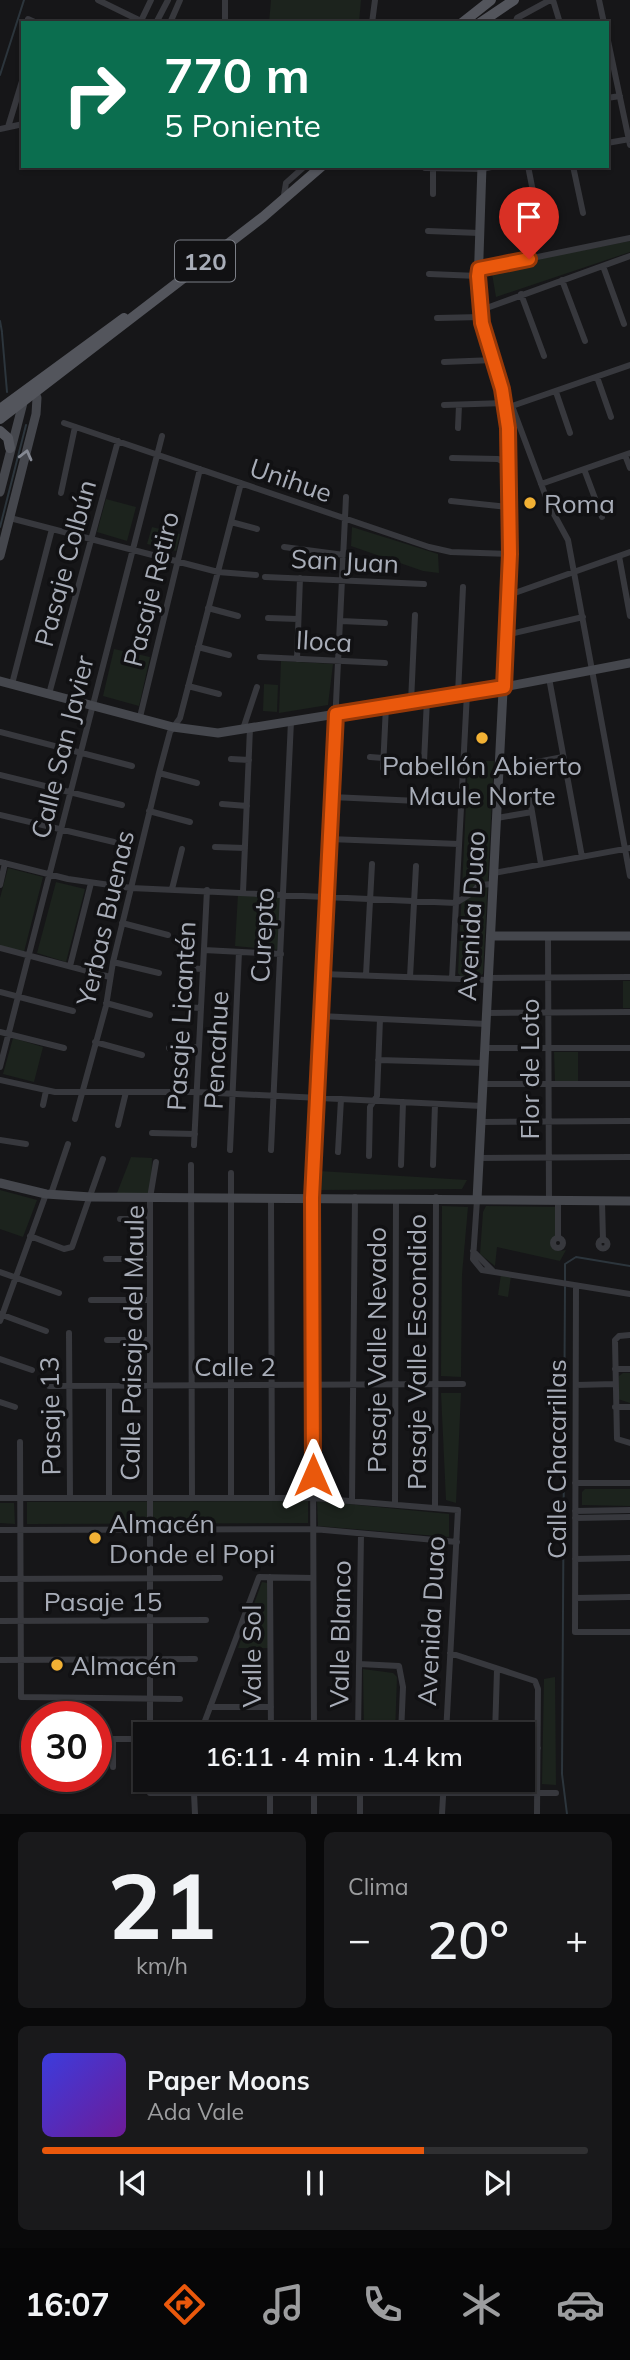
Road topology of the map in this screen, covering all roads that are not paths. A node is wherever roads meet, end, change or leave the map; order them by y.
1 (98, 0) edge
2 (151, 0) edge
3 (168, 0) edge
4 (180, 0) edge
5 (225, 0) edge
6 (375, 0) edge
7 (475, 0) edge
8 (514, 0) edge
9 (551, 0) edge
10 (599, 0) edge
11 (487, 1) edge
12 (28, 19) dead end
13 (32, 21) edge
14 (140, 21) edge
15 (142, 21) edge
16 (157, 21) edge
17 (171, 21) edge
18 (225, 21) edge
19 (372, 21) edge
20 (464, 21) edge
21 (485, 21) edge
22 (517, 21) edge
23 (559, 21) edge
24 (604, 21) edge
25 (609, 53) edge
26 (21, 85) edge
27 (620, 96) junction
28 (609, 98) edge
29 (21, 124) edge
30 (8, 127) junction
31 (0, 129) edge
32 (630, 141) edge
33 (609, 143) edge
34 (303, 168) edge
35 (320, 168) edge
36 (482, 168) edge
37 (528, 168) edge
38 (573, 168) edge
39 (433, 194) dead end
40 (283, 201) junction
41 (583, 213) dead end
42 (539, 222) dead end
43 (428, 230) dead end
44 (479, 233) junction
45 (630, 239) edge
46 (630, 256) edge
47 (603, 265) junction
48 (478, 272) junction
49 (429, 274) dead end
50 (562, 280) junction
51 (522, 294) junction
52 (481, 314) junction
53 (437, 318) dead end
54 (624, 324) dead end
55 (585, 341) dead end
56 (544, 356) dead end
57 (494, 360) junction
58 (444, 362) dead end
59 (630, 365) edge
60 (597, 377) junction
61 (33, 390) junction
62 (555, 392) junction
63 (22, 403) junction
64 (444, 405) dead end
65 (459, 405) junction
66 (508, 405) junction
67 (0, 409) edge
68 (611, 418) dead end
69 (0, 419) edge
70 (64, 423) dead end
71 (75, 427) junction
72 (458, 428) dead end
73 (0, 431) edge
74 (570, 433) dead end
75 (162, 436) dead end
76 (118, 441) junction
77 (10, 448) junction
78 (627, 454) edge
79 (158, 455) junction
80 (452, 458) dead end
81 (508, 464) junction
82 (630, 468) edge
83 (200, 469) junction
84 (584, 470) junction
85 (241, 484) junction
86 (541, 484) junction
87 (0, 492) edge
88 (61, 493) dead end
89 (346, 498) dead end
90 (451, 501) dead end
91 (508, 508) junction
92 (602, 517) dead end
93 (10, 518) junction
94 (345, 519) junction
95 (231, 522) junction
96 (52, 529) junction
97 (257, 529) dead end
98 (91, 539) junction
99 (284, 547) dead end
100 (133, 550) junction
101 (630, 552) edge
102 (510, 554) junction
103 (344, 555) junction
104 (0, 556) edge
105 (619, 556) junction
106 (178, 562) junction
107 (575, 571) junction
108 (218, 572) junction
109 (256, 575) dead end
110 (265, 577) dead end
111 (300, 578) junction
112 (343, 580) junction
113 (424, 584) dead end
114 (463, 587) dead end
115 (509, 595) junction
116 (208, 608) junction
117 (415, 615) dead end
118 (238, 616) dead end
119 (630, 616) edge
120 (583, 617) junction
121 (268, 618) dead end
122 (298, 619) junction
123 (341, 621) junction
124 (385, 623) dead end
125 (506, 635) junction
126 (198, 647) junction
127 (229, 655) dead end
128 (260, 657) dead end
129 (297, 659) junction
130 (338, 662) junction
131 (385, 663) dead end
132 (630, 663) edge
133 (592, 670) junction
134 (549, 678) junction
135 (0, 681) edge
136 (12, 684) junction
137 (188, 686) junction
138 (257, 687) dead end
139 (504, 687) junction
140 (49, 694) junction
141 (219, 694) dead end
142 (462, 694) junction
143 (427, 699) junction
144 (411, 702) junction
145 (93, 705) junction
146 (386, 706) junction
147 (336, 714) junction
148 (140, 717) junction
149 (291, 721) junction
150 (173, 727) junction
151 (246, 729) junction
152 (0, 733) edge
153 (80, 753) junction
154 (370, 757) dead end
155 (563, 757) junction
156 (383, 758) junction
157 (231, 759) dead end
158 (249, 760) junction
159 (424, 762) dead end
160 (537, 762) dead end
161 (132, 766) dead end
162 (383, 768) dead end
163 (159, 773) junction
164 (0, 775) edge
165 (197, 783) dead end
166 (70, 793) junction
167 (331, 797) junction
168 (530, 800) dead end
169 (461, 803) junction
170 (222, 804) dead end
171 (122, 805) dead end
172 (247, 806) junction
173 (149, 811) junction
174 (532, 812) junction
175 (0, 815) edge
176 (497, 818) junction
177 (190, 822) dead end
178 (61, 830) junction
179 (329, 839) junction
180 (114, 842) dead end
181 (459, 844) junction
182 (215, 847) dead end
183 (245, 848) junction
184 (182, 849) dead end
185 (627, 849) edge
186 (582, 857) junction
187 (3, 863) edge
188 (372, 864) dead end
189 (541, 864) junction
190 (416, 866) dead end
191 (494, 873) junction
192 (49, 875) junction
193 (630, 877) edge
194 (91, 883) junction
195 (494, 884) junction
196 (0, 885) edge
197 (131, 888) junction
198 (172, 889) junction
199 (207, 890) junction
200 (243, 892) junction
201 (283, 894) junction
202 (326, 895) junction
203 (370, 897) junction
204 (414, 900) junction
205 (456, 902) junction
206 (122, 923) junction
207 (168, 935) dead end
208 (491, 936) junction
209 (548, 936) junction
210 (630, 936) edge
211 (0, 948) edge
212 (204, 950) junction
213 (239, 952) junction
214 (281, 954) junction
215 (29, 956) junction
216 (113, 962) junction
217 (70, 966) junction
218 (185, 968) dead end
219 (203, 968) junction
220 (159, 973) dead end
221 (323, 974) junction
222 (366, 975) junction
223 (410, 976) junction
224 (110, 977) junction
225 (548, 977) junction
226 (630, 977) edge
227 (452, 979) junction
228 (488, 979) junction
229 (0, 992) edge
230 (18, 997) junction
231 (106, 1003) junction
232 (182, 1007) dead end
233 (201, 1009) junction
234 (73, 1011) dead end
235 (630, 1012) edge
236 (548, 1013) junction
237 (150, 1015) dead end
238 (320, 1016) junction
239 (380, 1018) junction
240 (486, 1018) junction
241 (0, 1032) edge
242 (8, 1034) junction
243 (95, 1042) junction
244 (199, 1047) junction
245 (64, 1048) dead end
246 (169, 1048) dead end
247 (485, 1048) junction
248 (548, 1048) junction
249 (630, 1048) edge
250 (142, 1055) dead end
251 (378, 1060) junction
252 (484, 1063) junction
253 (0, 1067) edge
254 (0, 1080) edge
255 (483, 1084) junction
256 (548, 1084) junction
257 (630, 1084) edge
258 (46, 1091) junction
259 (83, 1091) junction
260 (126, 1092) junction
261 (197, 1092) junction
262 (233, 1094) junction
263 (274, 1096) junction
264 (316, 1098) junction
265 (341, 1099) junction
266 (374, 1101) junction
267 (403, 1102) junction
268 (435, 1104) junction
269 (43, 1105) dead end
270 (482, 1106) junction
271 (75, 1119) dead end
272 (549, 1121) junction
273 (630, 1121) edge
274 (481, 1122) junction
275 (118, 1125) dead end
276 (152, 1133) dead end
277 (195, 1134) junction
278 (0, 1140) edge
279 (26, 1144) dead end
280 (68, 1144) dead end
281 (194, 1145) dead end
282 (230, 1150) dead end
283 (271, 1150) dead end
284 (338, 1152) dead end
285 (369, 1156) dead end
286 (630, 1157) edge
287 (479, 1158) junction
288 (549, 1158) junction
289 (103, 1159) dead end
290 (156, 1162) dead end
291 (191, 1165) dead end
292 (401, 1165) dead end
293 (433, 1165) dead end
294 (231, 1173) dead end
295 (0, 1183) edge
296 (48, 1194) junction
297 (91, 1197) junction
298 (355, 1197) junction
299 (396, 1197) junction
300 (436, 1197) junction
301 (150, 1198) junction
302 (191, 1198) junction
303 (271, 1198) junction
304 (312, 1198) junction
305 (231, 1199) junction
306 (477, 1200) junction
307 (630, 1200) edge
308 (553, 1201) junction
309 (602, 1201) junction
310 (120, 1219) dead end
311 (150, 1219) junction
312 (30, 1236) junction
313 (558, 1238) dead end
314 (603, 1240) dead end
315 (106, 1259) dead end
316 (150, 1259) junction
317 (0, 1272) edge
318 (16, 1278) junction
319 (573, 1286) junction
320 (59, 1293) dead end
321 (630, 1294) edge
322 (91, 1300) dead end
323 (150, 1300) junction
324 (1, 1317) edge
325 (46, 1331) dead end
326 (69, 1333) dead end
327 (630, 1335) edge
328 (107, 1340) dead end
329 (150, 1340) junction
330 (0, 1359) edge
331 (615, 1369) junction
332 (630, 1369) edge
333 (32, 1370) dead end
334 (395, 1384) junction
335 (436, 1384) junction
336 (463, 1384) dead end
337 (615, 1384) junction
338 (191, 1385) junction
339 (230, 1385) junction
340 (312, 1385) junction
341 (353, 1385) junction
342 (576, 1385) junction
343 (49, 1386) dead end
344 (69, 1386) junction
345 (109, 1386) junction
346 (150, 1386) junction
347 (271, 1386) junction
348 (0, 1402) edge
349 (15, 1407) dead end
350 (615, 1407) junction
351 (630, 1407) edge
352 (20, 1442) dead end
353 (630, 1443) edge
354 (575, 1483) junction
355 (630, 1483) edge
356 (70, 1498) junction
357 (109, 1498) junction
358 (150, 1498) junction
359 (192, 1498) junction
360 (231, 1498) junction
361 (272, 1498) junction
362 (313, 1498) junction
363 (0, 1499) edge
364 (20, 1499) junction
365 (352, 1500) junction
366 (395, 1504) junction
367 (435, 1508) junction
368 (630, 1510) edge
369 (575, 1514) junction
370 (630, 1517) edge
371 (150, 1529) junction
372 (313, 1529) junction
373 (0, 1530) edge
374 (20, 1530) junction
375 (361, 1534) junction
376 (457, 1542) junction
377 (630, 1558) edge
378 (575, 1559) junction
379 (270, 1577) junction
380 (150, 1578) junction
381 (220, 1578) dead end
382 (313, 1578) junction
383 (0, 1579) edge
384 (21, 1579) junction
385 (630, 1597) edge
386 (575, 1598) junction
387 (150, 1620) junction
388 (206, 1620) dead end
389 (0, 1621) edge
390 (21, 1621) junction
391 (630, 1632) edge
392 (450, 1653) junction
393 (195, 1659) dead end
394 (0, 1660) edge
395 (21, 1660) junction
396 (150, 1660) junction
397 (359, 1664) junction
398 (497, 1670) junction
399 (150, 1699) junction
400 (180, 1699) dead end
401 (210, 1707) junction
402 (271, 1707) junction
403 (150, 1722) edge
404 (204, 1722) edge
405 (271, 1722) edge
406 (314, 1722) edge
407 (358, 1722) edge
408 (402, 1722) edge
409 (447, 1722) edge
410 (495, 1722) edge
411 (113, 1739) joint
412 (133, 1739) edge
413 (538, 1748) joint
414 (113, 1767) dead end
415 (150, 1792) edge
416 (314, 1792) joint
417 (360, 1792) edge
418 (443, 1792) edge
419 (537, 1792) junction
420 (194, 1793) junction
421 (270, 1793) junction
422 (556, 1793) dead end
423 (195, 1814) edge
424 (270, 1814) edge
425 (314, 1814) edge
426 (360, 1814) edge
427 (442, 1814) edge
428 (537, 1814) edge

1 - 14 street
2 - 15 street
3 - 16 street
4 - 17 street
5 - 18 street
6 - 19 street
7 - 20 main road
8 - 21 main road
9 - 22 street
9 - 23 street
10 - 24 street
11 - 20 main road
11 - 21 street
12 - 13 street
25 - 27 street
26 - 30 street
27 - 28 street
27 - 32 street
29 - 30 street
30 - 31 street
32 - 33 street
34 - 40 street
35 - 40 main road, 120
36 - 39 street
36 - 44 street, Avenida Duao
37 - 42 street
38 - 41 street
40 - 61 main road, 120
43 - 44 street
44 - 48 street, Avenida Duao
45 - 48 street
46 - 47 street
47 - 50 street
47 - 54 street
48 - 49 street
48 - 52 street, Avenida Duao
50 - 51 street
50 - 55 street
51 - 52 street
51 - 56 street
52 - 53 street
52 - 57 street, Avenida Duao
57 - 58 street
57 - 66 street, Avenida Duao
59 - 60 street
60 - 62 street
60 - 68 street
61 - 63 main road, 120
61 - 67 main road, 120
93 -> 61 street
62 - 66 street
62 - 74 street
63 - 69 main road, 120
63 - 77 street
64 - 65 street
65 - 66 street
65 - 72 street
66 - 81 street, Avenida Duao
66 - 86 street
70 - 71 street, Unihue
71 - 76 street, Unihue
71 - 88 street
73 - 77 main road
75 - 79 street, Calle San Javier
76 - 79 street, Unihue
76 - 98 street, Pasaje Colbún
77 - 87 street
78 - 82 street
78 - 84 street
79 - 83 street, Unihue
79 - 100 street, Calle San Javier
80 - 81 street
81 - 91 street, Avenida Duao
83 - 85 street, Unihue
83 - 106 street, Pasaje Retiro
84 - 86 street
84 - 92 street
85 - 94 street, Unihue
85 - 95 street, Yerbas Buenas
86 - 107 street
89 - 94 street
90 - 91 street
91 - 102 street, Avenida Duao
93 - 96 street
93 - 104 street
94 - 102 street, Unihue
94 - 103 street
95 - 97 street
95 - 108 street, Yerbas Buenas
96 - 98 street
96 - 136 street
98 - 100 street
98 - 140 street, Pasaje Colbún
99 - 103 street
100 - 106 street
100 - 145 street, Calle San Javier
101 - 105 street
102 - 115 street, Avenida Duao
103 - 112 street
105 - 107 street
105 - 119 street
106 - 108 street
106 - 148 street, Pasaje Retiro
107 - 115 street
107 - 120 street
108 - 109 street
108 - 116 street, Yerbas Buenas
110 - 111 street, San Juan
111 - 112 street, San Juan
111 - 122 street
112 - 113 street, San Juan
112 - 123 street
114 - 142 street
115 - 125 street, Avenida Duao
116 - 118 street
116 - 126 street, Yerbas Buenas
117 - 144 street
120 - 125 street
120 - 133 street
121 - 122 street
122 - 129 street
123 - 124 street
123 - 130 street
125 - 139 street, Avenida Duao
126 - 127 street
126 - 137 street, Yerbas Buenas
128 - 129 street, Iloca
129 - 130 street, Iloca
130 - 131 street, Iloca
130 - 147 street
132 - 133 street
133 - 134 street
133 - 185 street
134 - 139 street
134 - 155 street
135 - 136 street
136 - 140 street
137 - 141 street
137 - 150 street, Yerbas Buenas
138 - 151 street
139 - 142 street
139 - 176 street, Avenida Duao
140 - 145 street
142 - 143 street
142 - 169 street
143 - 144 street
143 - 159 street
144 - 146 street
145 - 148 street
145 - 153 street, Calle San Javier
146 - 147 street
146 - 156 street
147 - 149 street
147 - 167 street
148 - 150 street
149 - 151 street
149 - 201 street, Curepto
150 - 151 street
150 - 163 street, Yerbas Buenas
151 - 158 street
152 - 153 street
153 - 161 street
153 - 166 street, Calle San Javier
154 - 156 street
155 - 160 street
155 - 186 street
156 - 162 street
157 - 158 street
158 - 172 street
163 - 165 street
163 - 173 street, Yerbas Buenas
164 - 166 street
166 - 171 street
166 - 178 street, Calle San Javier
167 - 169 street
167 - 179 street
168 - 174 street
169 - 181 street
170 - 172 street
172 - 183 street
173 - 177 street
173 - 197 street, Yerbas Buenas
174 - 176 street
174 - 189 street
175 - 178 street
176 - 191 street, Avenida Duao
178 - 180 street
178 - 192 street, Calle San Javier
179 - 181 street
179 - 202 street
181 - 205 street
182 - 183 street
183 - 200 street
184 - 198 street
185 - 186 street
185 - 193 street
186 - 189 street
187 - 192 street
187 - 196 street
188 - 203 street
189 - 191 street
190 - 204 street
191 - 195 street, Avenida Duao
192 - 194 street
192 - 215 street, Calle San Javier
194 - 197 street
194 - 217 street
195 - 205 street
195 - 208 street, Avenida Duao
197 - 198 street
197 - 206 street, Yerbas Buenas
198 - 199 street
199 - 200 street
199 - 212 street, Pasaje Licantén
200 - 201 street
201 - 202 street
201 - 214 street, Curepto
202 - 203 street
202 - 221 street
203 - 204 street
203 - 222 street
204 - 205 street
204 - 223 street
205 - 227 street
206 - 207 street
206 - 216 street, Yerbas Buenas
208 - 209 street
208 - 228 street, Avenida Duao
209 - 210 street
209 - 225 street, Flor de Loto
211 - 215 street
212 - 213 street
212 - 219 street, Pasaje Licantén
213 - 214 street
213 - 262 street, Pencahue
214 - 263 street, Curepto
215 - 217 street
215 - 230 street, Calle San Javier
216 - 220 street
216 - 224 street, Yerbas Buenas
217 - 224 street
218 - 219 street
219 - 233 street, Pasaje Licantén
221 - 222 street
221 - 238 street
222 - 223 street
223 - 227 street
224 - 231 street, Yerbas Buenas
225 - 226 street
225 - 228 street
225 - 236 street, Flor de Loto
227 - 228 street
228 - 240 street, Avenida Duao
229 - 230 street
230 - 234 street
230 - 242 street, Calle San Javier
231 - 237 street
231 - 243 street, Yerbas Buenas
232 - 233 street
233 - 244 street, Pasaje Licantén
235 - 236 street
236 - 240 street
236 - 248 street, Flor de Loto
238 - 239 street
238 - 264 street
239 - 240 street
239 - 251 street
240 - 247 street, Avenida Duao
241 - 242 street
242 - 245 street
242 - 253 street, Calle San Javier
243 - 250 street
243 - 259 street, Yerbas Buenas
244 - 246 street
244 - 261 street, Pasaje Licantén
247 - 248 street
247 - 252 street, Avenida Duao
248 - 249 street
248 - 256 street, Flor de Loto
251 - 252 street
251 - 266 street
252 - 255 street, Avenida Duao
254 - 258 street
255 - 256 street
255 - 270 street, Avenida Duao
256 - 257 street
256 - 272 street, Flor de Loto
258 - 259 street
258 - 269 street
259 - 260 street
259 - 271 street, Yerbas Buenas
260 - 261 street
260 - 275 street
261 - 262 street
261 - 277 street, Pasaje Licantén
262 - 263 street
262 - 282 street, Pencahue
263 - 264 street
263 - 283 street, Curepto
264 - 265 street
264 - 304 street
265 - 266 street
265 - 284 street
266 - 267 street
266 - 285 street
267 - 268 street
267 - 292 street
268 - 270 street
268 - 293 street
270 - 274 street, Avenida Duao
272 - 273 street
272 - 274 street
272 - 288 street, Flor de Loto
274 - 287 street, Avenida Duao
276 - 277 street
277 - 281 street, Pasaje Licantén
278 - 279 street
280 - 296 street
286 - 288 street
287 - 288 street
287 - 306 street, Avenida Duao
288 - 308 street, Flor de Loto
289 - 297 street
290 - 301 street, Calle Paisaje del Maule
291 - 302 street
294 - 305 street
295 - 296 street
296 - 297 street
296 - 312 street
297 - 301 street
297 - 312 street
298 - 299 street
298 - 304 street
298 - 341 street
299 - 300 street
299 - 334 street, Pasaje Valle Nevado
300 - 306 street
300 - 335 street, Pasaje Valle Escondido
301 - 302 street
301 - 311 street, Calle Paisaje del Maule
302 - 305 street
302 - 338 street
303 - 304 street
303 - 305 street
303 - 347 street
304 - 340 street
305 - 339 street
306 - 308 street
306 - 319 street, Avenida Duao
307 - 309 street
308 - 309 street
308 - 313 street, Flor de Loto
309 - 314 street
310 - 311 street
311 - 316 street, Calle Paisaje del Maule
312 - 318 street
315 - 316 street
316 - 323 street, Calle Paisaje del Maule
317 - 318 street
318 - 320 street
318 - 324 street
319 - 321 street
319 - 342 street, Calle Chacarillas
322 - 323 street
323 - 329 street, Calle Paisaje del Maule
324 - 325 street
326 - 344 street, Pasaje 13
327 - 331 street
328 - 329 street
329 - 346 street, Calle Paisaje del Maule
330 - 333 street
331 - 332 street
331 - 337 street
334 - 335 street, Calle 2
334 - 341 street, Calle 2
334 - 366 street, Pasaje Valle Nevado
335 - 336 street, Calle 2
335 - 367 street, Pasaje Valle Escondido
337 - 342 street
337 - 350 street
338 - 339 street, Calle 2
338 - 346 street, Calle 2
338 - 359 street
339 - 347 street, Calle 2
339 - 360 street
340 - 341 street, Calle 2
340 - 347 street, Calle 2
340 - 362 street
341 - 365 street
342 - 354 street, Calle Chacarillas
343 - 344 street, Calle 2
344 - 345 street, Calle 2
344 - 356 street, Pasaje 13
345 - 346 street, Calle 2
345 - 357 street
346 - 358 street, Calle Paisaje del Maule
347 - 361 street
348 - 349 street
350 - 351 street
350 - 353 street
352 - 364 street
354 - 355 street
354 - 369 street, Calle Chacarillas
356 - 357 street
356 - 364 street
357 - 358 street
358 - 359 street
358 - 371 street, Calle Paisaje del Maule
359 - 360 street
360 - 361 street
361 - 362 street
362 - 365 street
362 - 372 street
363 - 364 street
364 - 374 street
365 - 366 street
366 - 367 street
367 - 376 street, Avenida Duao
368 - 369 street
369 - 370 street
369 - 378 street, Calle Chacarillas
371 - 372 street
371 - 374 street
371 - 380 street, Calle Paisaje del Maule
372 - 375 street
372 - 382 street
373 - 374 street
374 - 384 street
375 - 376 street
375 - 397 street, Valle Blanco
376 - 392 street, Avenida Duao
377 - 378 street
378 - 386 street, Calle Chacarillas
379 - 382 street
379 - 401 street
379 - 402 street, Valle Sol
380 - 381 street
380 - 384 street
380 - 387 street, Calle Paisaje del Maule
382 - 406 street
383 - 384 street
384 - 390 street
385 - 386 street
386 - 391 street, Calle Chacarillas
387 - 388 street, Pasaje 15
387 - 390 street, Pasaje 15
387 - 396 street, Calle Paisaje del Maule
389 - 390 street, Pasaje 15
390 - 395 street
392 - 398 street
392 - 409 street, Avenida Duao
393 - 396 street
394 - 395 street
395 - 396 street
395 - 399 street
396 - 399 street, Calle Paisaje del Maule
397 - 407 street, Valle Blanco
397 - 408 street
398 - 410 street
398 - 413 street
399 - 400 street
399 - 403 street, Calle Paisaje del Maule
401 - 402 street
401 - 404 street
402 - 405 street, Valle Sol
411 - 412 street
411 - 414 street
413 - 419 street
415 - 420 street
416 - 421 street
416 - 425 street
417 - 426 street
418 - 427 street
419 - 422 street
419 - 428 street
420 - 421 street
420 - 423 street
421 - 424 street

